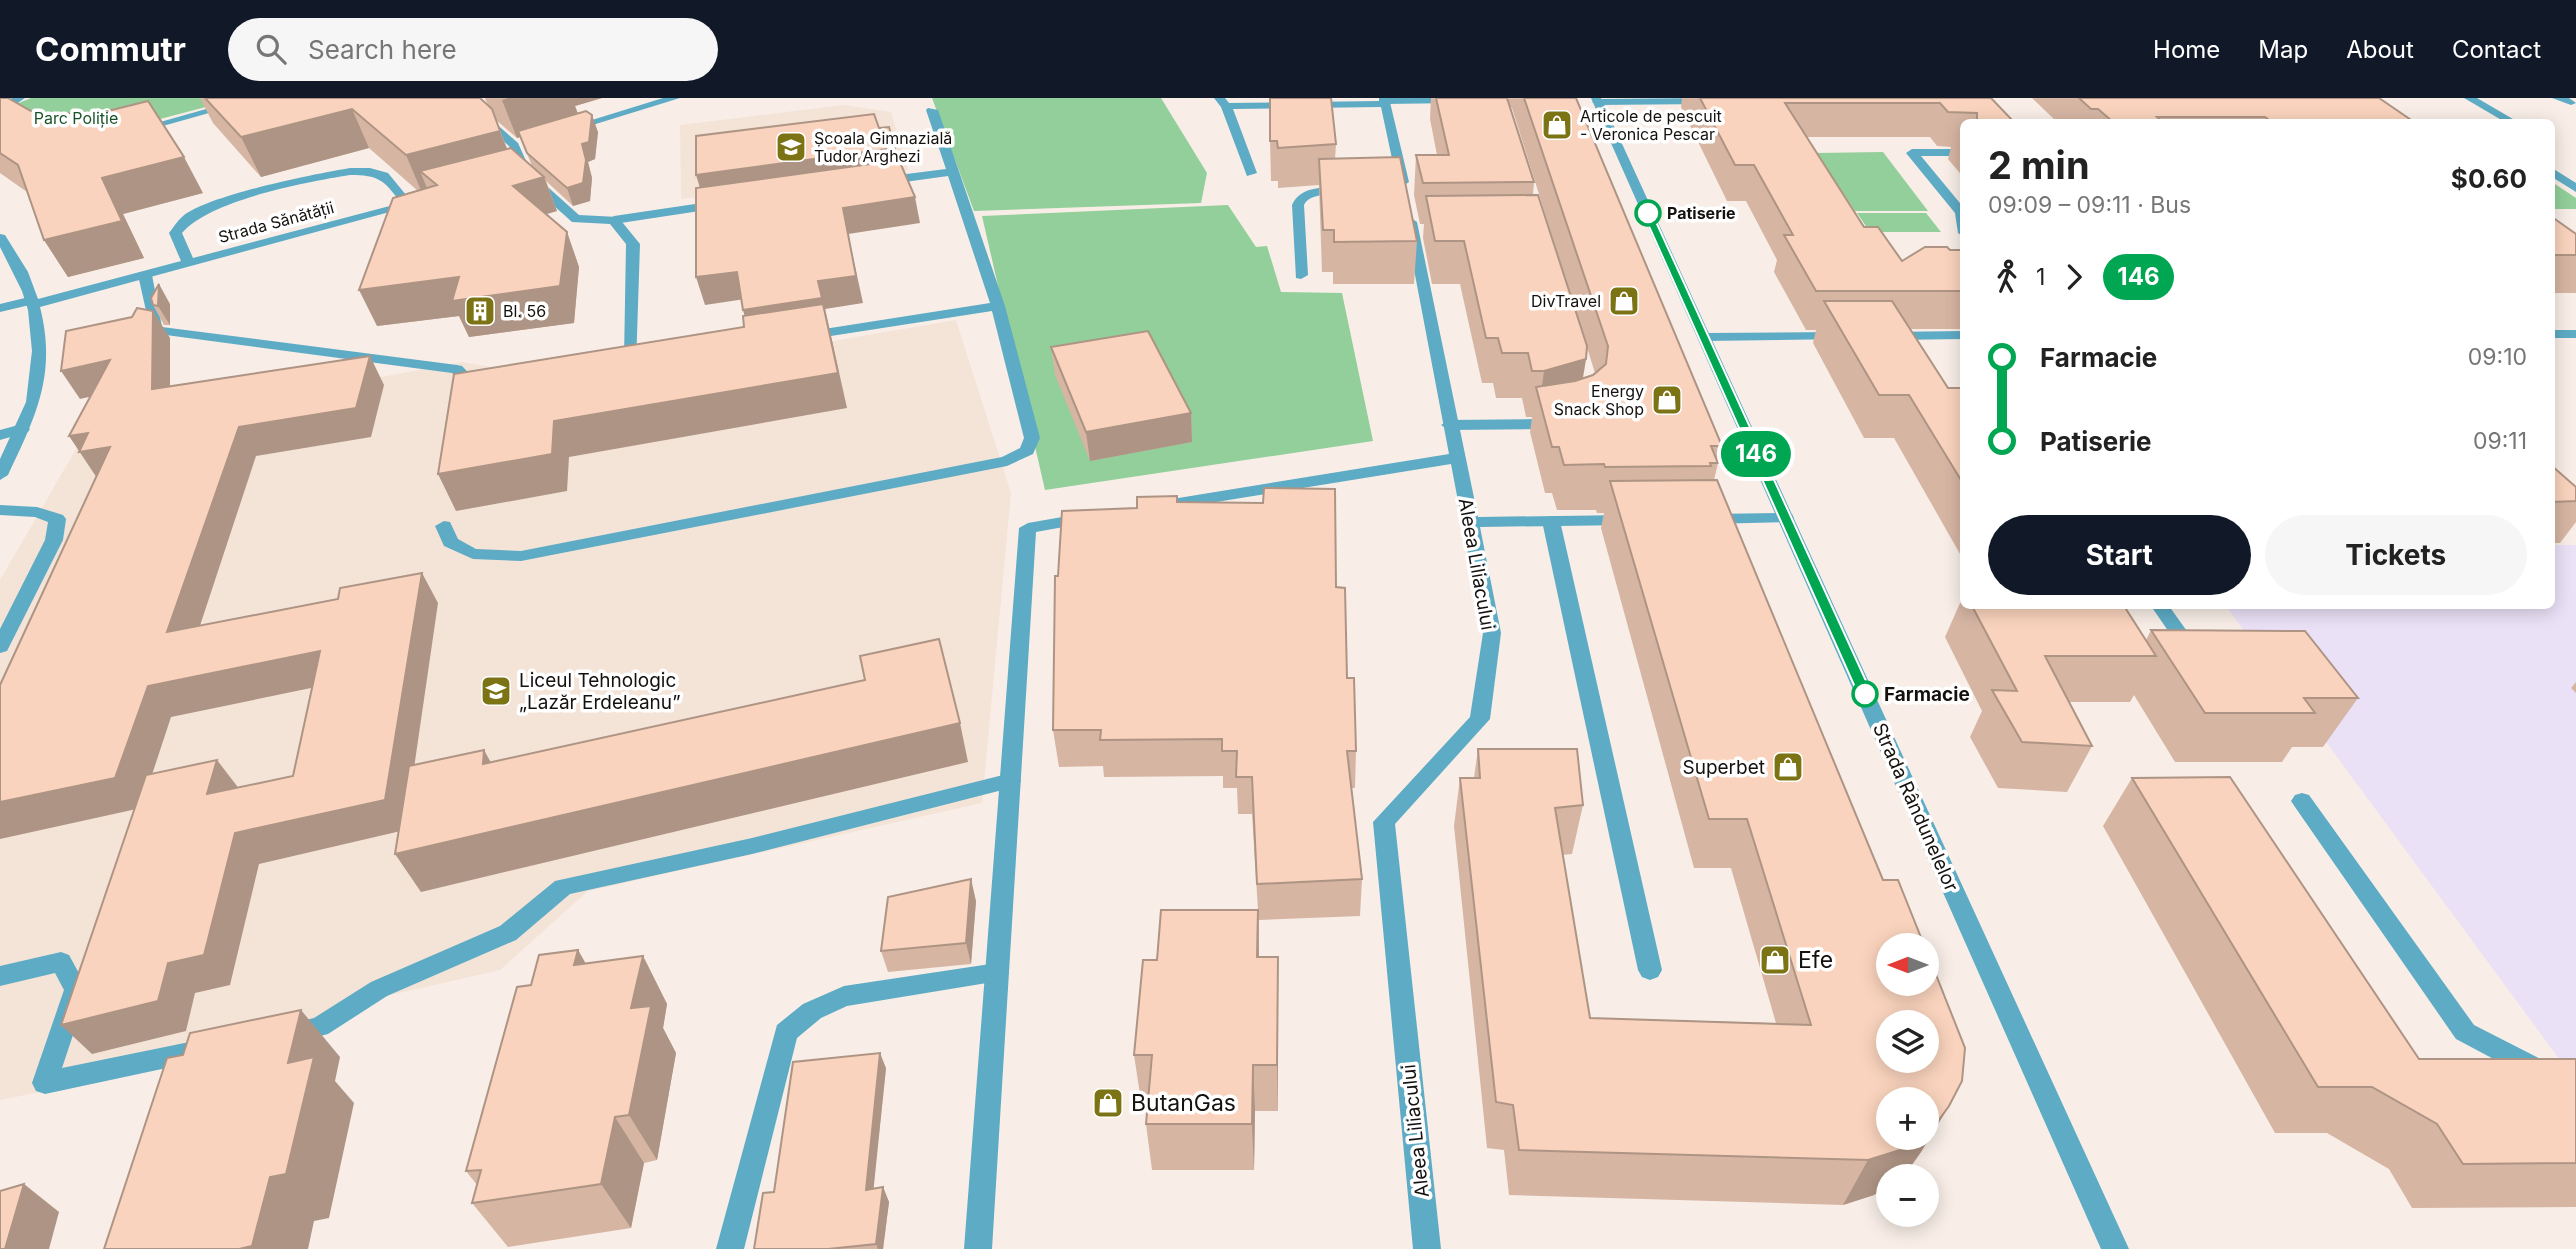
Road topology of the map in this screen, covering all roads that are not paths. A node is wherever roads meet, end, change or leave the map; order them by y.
1 (20, 98) edge
2 (257, 98) edge
3 (461, 98) edge
4 (675, 98) edge
5 (2469, 98) edge
6 (2557, 98) edge
7 (1473, 100) edge
8 (1596, 100) edge
9 (1718, 100) edge
10 (1385, 101) edge
11 (1222, 102) edge
12 (2571, 102) dead end
13 (932, 110) dead end
14 (2507, 119) edge
15 (12, 125) edge
16 (127, 133) edge
17 (555, 133) edge
18 (1960, 152) edge
19 (951, 172) junction
20 (1251, 173) dead end
21 (2555, 174) edge
22 (871, 183) edge
23 (2576, 188) edge
24 (1352, 191) edge
25 (736, 202) edge
26 (1960, 213) edge
27 (614, 220) junction
28 (0, 238) edge
29 (188, 263) junction
30 (145, 275) junction
31 (1301, 275) dead end
32 (34, 302) junction
33 (998, 306) junction
34 (0, 307) edge
35 (2555, 334) edge
36 (2576, 334) edge
37 (1960, 335) edge
38 (1854, 336) edge
39 (1881, 336) edge
40 (794, 337) edge
41 (1704, 337) junction
42 (605, 367) edge
43 (482, 388) edge
44 (1568, 419) edge
45 (1449, 425) junction
46 (22, 429) junction
47 (0, 435) edge
48 (1456, 458) junction
49 (0, 475) edge
50 (1145, 509) edge
51 (0, 510) edge
52 (1104, 515) edge
53 (1786, 518) junction
54 (1648, 520) edge
55 (1690, 520) edge
56 (1551, 521) junction
57 (1472, 522) junction
58 (444, 526) dead end
59 (2162, 609) edge
60 (2180, 634) edge
61 (0, 647) edge
62 (1011, 781) junction
63 (2302, 801) dead end
64 (1650, 970) dead end
65 (998, 973) junction
66 (0, 976) edge
67 (264, 1038) edge
68 (237, 1044) edge
69 (2576, 1102) edge
70 (730, 1249) edge
71 (978, 1249) edge
72 (1427, 1249) edge
73 (2115, 1249) edge

1 - 15 street
2 - 16 street
3 - 27 street
4 - 17 street
5 - 14 street
6 - 12 street
7 - 10 street
8 - 9 street
8 - 41 street, Strada Rândunelelor
10 - 11 street
10 - 45 street, Aleea Liliacului
11 - 20 street
13 - 19 street
18 - 26 street
19 - 22 street
19 - 33 street
21 - 23 street
24 - 31 street
25 - 27 street
27 - 42 street
28 - 32 street
29 - 29 street, Strada Sănătății
29 - 30 street, Strada Sănătății
30 - 32 street, Strada Sănătății
30 - 43 lane
32 - 34 street, Strada Sănătății
32 - 46 street
33 - 40 street
33 - 58 street
35 - 36 street
37 - 39 street
38 - 41 street
41 - 53 street, Strada Rândunelelor
44 - 45 street
45 - 48 street, Aleea Liliacului
46 - 47 street
46 - 49 street
48 - 50 street
48 - 57 street, Aleea Liliacului
51 - 61 street
52 - 62 street
53 - 55 street
53 - 73 street, Strada Rândunelelor
54 - 56 street
56 - 57 street
56 - 64 street
57 - 72 street, Aleea Liliacului
59 - 60 lane
62 - 65 street
62 - 67 street
63 - 69 street
65 - 70 street
65 - 71 street
66 - 68 street

